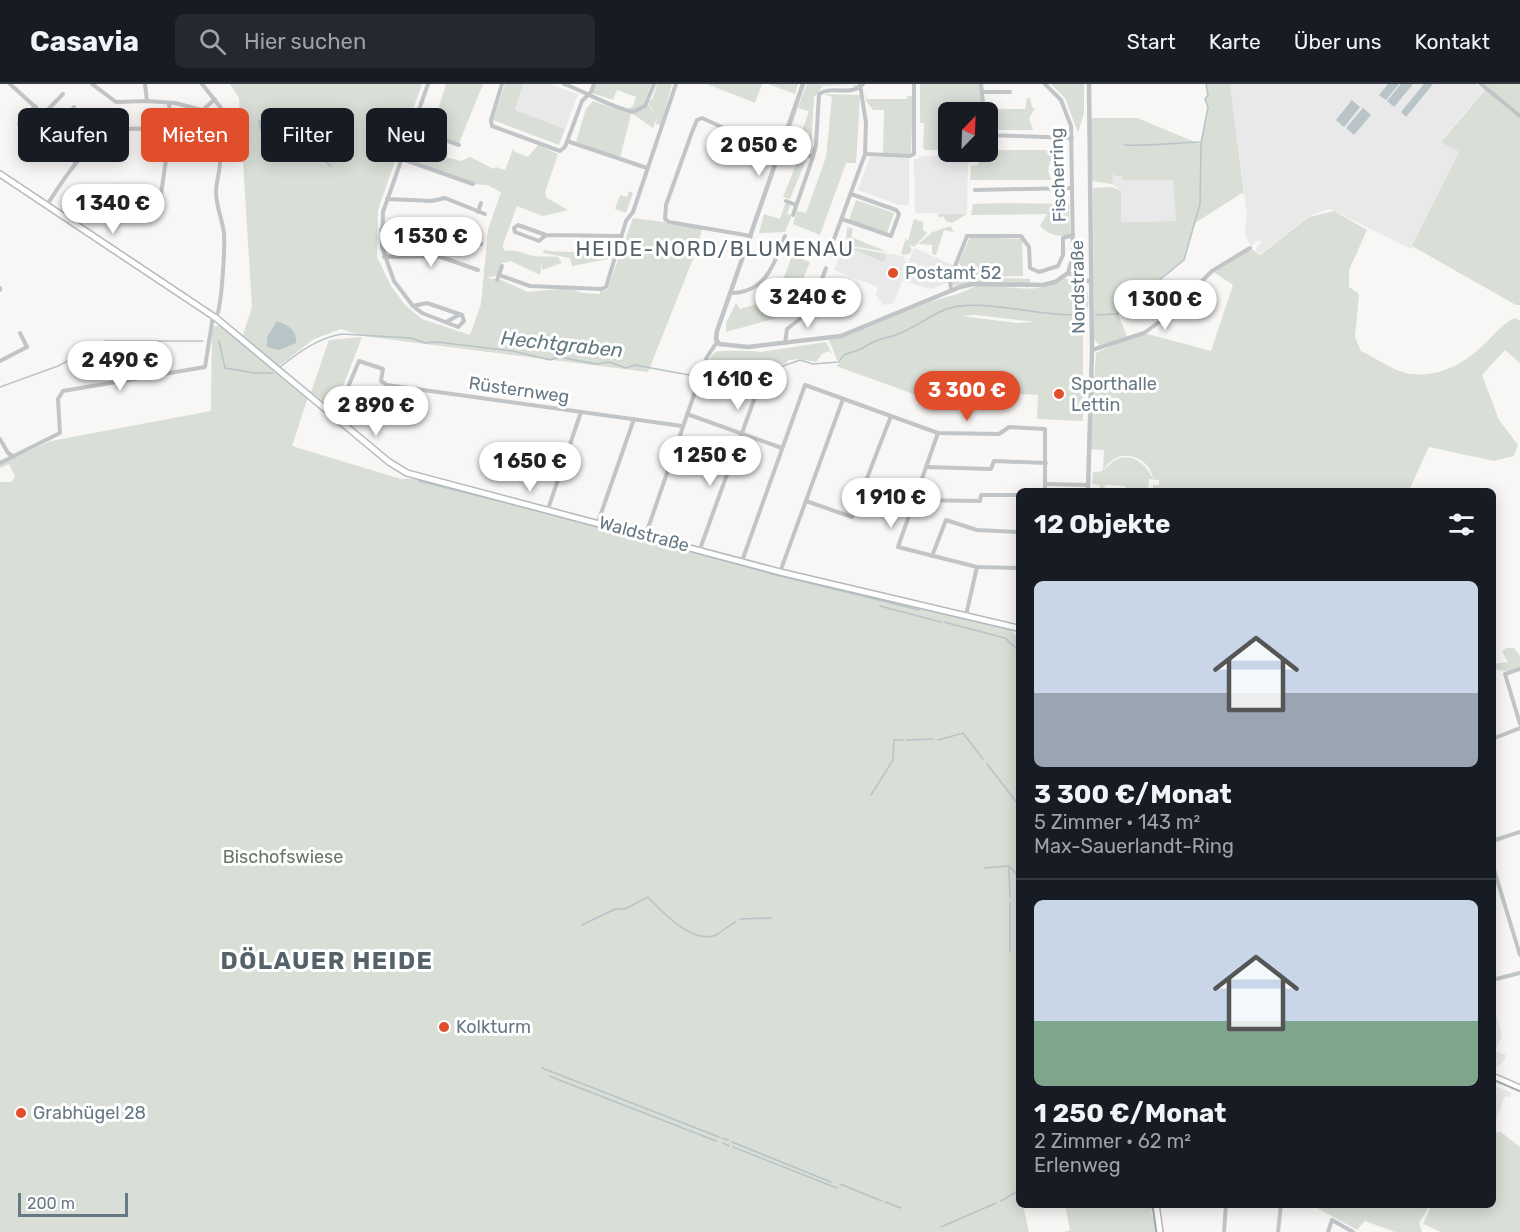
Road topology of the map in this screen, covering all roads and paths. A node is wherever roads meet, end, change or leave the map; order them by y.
1 (10, 84) edge
2 (92, 84) edge
3 (145, 84) edge
4 (202, 84) edge
5 (428, 84) edge
6 (502, 84) edge
7 (564, 84) edge
8 (594, 84) edge
9 (654, 84) edge
10 (676, 84) edge
11 (803, 84) edge
12 (914, 84) edge
13 (981, 84) edge
14 (1045, 84) edge
15 (1089, 84) edge
16 (1481, 84) edge
17 (861, 85) edge
18 (982, 92) junction
19 (1010, 92) dead end
20 (63, 94) dead end
21 (588, 95) junction
22 (215, 99) junction
23 (147, 100) junction
24 (983, 102) edge
25 (169, 104) junction
26 (35, 106) edge
27 (49, 108) edge
28 (169, 108) edge
29 (192, 108) edge
30 (206, 108) edge
31 (221, 108) edge
32 (419, 108) edge
33 (1520, 116) edge
34 (141, 130) edge
35 (998, 135) edge
36 (1072, 138) junction
37 (447, 141) edge
38 (567, 141) junction
39 (459, 145) dead end
40 (781, 146) junction
41 (779, 153) junction
42 (865, 154) junction
43 (813, 157) junction
44 (167, 162) edge
45 (219, 162) edge
46 (401, 162) edge
47 (411, 162) edge
48 (76, 163) joint
49 (647, 168) junction
50 (0, 174) edge
51 (473, 184) dead end
52 (1072, 188) junction
53 (975, 190) dead end
54 (851, 194) junction
55 (387, 199) junction
56 (786, 201) dead end
57 (481, 203) dead end
58 (151, 204) junction
59 (46, 205) junction
60 (796, 205) junction
61 (478, 212) junction
62 (485, 214) dead end
63 (793, 215) dead end
64 (126, 218) dead end
65 (842, 219) junction
66 (148, 221) dead end
67 (381, 230) junction
68 (546, 235) junction
69 (1073, 235) junction
70 (621, 236) junction
71 (751, 236) junction
72 (785, 236) dead end
73 (834, 239) dead end
74 (481, 244) dead end
75 (1250, 248) dead end
76 (384, 257) junction
77 (502, 266) dead end
78 (826, 268) dead end
79 (478, 270) dead end
80 (1068, 273) junction
81 (1092, 282) junction
82 (951, 290) junction
83 (730, 293) junction
84 (413, 306) junction
85 (459, 315) junction
86 (214, 317) junction
87 (446, 322) junction
88 (20, 333) dead end
89 (717, 342) junction
90 (785, 343) junction
91 (1092, 350) junction
92 (0, 361) edge
93 (755, 398) dead end
94 (843, 399) junction
95 (581, 412) junction
96 (687, 414) junction
97 (891, 416) junction
98 (335, 418) junction
99 (634, 419) junction
100 (682, 426) junction
101 (742, 433) junction
102 (938, 433) junction
103 (0, 439) edge
104 (782, 448) junction
105 (12, 456) junction
106 (0, 463) edge
107 (1046, 463) junction
108 (926, 466) junction
109 (1045, 484) junction
110 (1045, 488) edge
111 (1088, 488) edge
112 (1016, 495) edge
113 (914, 500) junction
114 (806, 501) junction
115 (548, 510) junction
116 (598, 522) junction
117 (1016, 532) edge
118 (646, 534) junction
119 (700, 549) junction
120 (932, 556) junction
121 (742, 561) junction
122 (977, 567) junction
123 (1016, 568) edge
124 (780, 572) junction
125 (966, 615) junction
126 (1016, 628) edge
127 (1520, 669) edge
128 (1520, 726) edge
129 (1496, 737) edge
130 (1520, 832) edge
131 (1496, 840) edge
132 (1496, 876) edge
133 (1520, 955) edge
134 (1520, 973) edge
135 (1496, 979) edge
136 (1496, 1078) edge
137 (1520, 1088) edge
138 (1157, 1208) edge
139 (1226, 1208) edge
140 (1281, 1208) edge
141 (1160, 1232) edge
142 (1224, 1232) edge
143 (1278, 1232) edge
144 (1328, 1232) edge
145 (1353, 1232) edge

1 - 26 street
2 - 23 street
3 - 23 street
4 - 22 street
5 - 32 street
6 - 38 street
7 - 21 street
8 - 21 street
9 - 21 street
10 - 49 street
11 - 40 street
12 - 42 street
13 - 18 street
14 - 36 street, Fischerring
15 - 81 street, Nordstraße
16 - 33 street
17 - 42 street
17 - 43 street
18 - 19 street
18 - 24 street
20 - 27 street
21 - 38 street
22 - 30 street
22 - 31 street
23 - 25 street
25 - 28 street
25 - 29 street
34 - 48 street
35 - 36 street
36 - 52 street, Fischerring
37 - 39 street
38 - 49 street
40 - 41 street
40 - 43 street
41 - 71 street
41 - 71 street
42 - 54 street
43 - 60 street
44 - 58 street
45 - 86 street
46 - 55 street
47 - 51 street
48 - 59 street
49 - 70 street
50 - 59 main road, Waldstraße
52 - 53 street
52 - 69 street, Fischerring
54 - 65 street
54 - 65 street
55 - 61 street
55 - 67 street
56 - 60 street
57 - 61 street
58 - 64 street
58 - 66 street
59 - 86 main road, Waldstraße
60 - 63 street
61 - 62 street
65 - 73 street
67 - 74 street
67 - 76 street
68 - 68 street
68 - 70 street
69 - 80 street, Fischerring
69 - 82 street
70 - 77 street
71 - 83 street
72 - 83 street
75 - 91 street
76 - 79 street
76 - 84 street
78 - 90 street
80 - 81 street
80 - 82 street
81 - 91 street, Nordstraße
82 - 90 street
83 - 89 street
84 - 85 street
84 - 87 street
85 - 87 street
85 - 87 street
86 - 98 main road, Waldstraße
86 - 105 street
88 - 92 street
89 - 90 street
89 - 96 street
91 - 111 street, Nordstraße
93 - 101 street
94 - 97 street
94 - 104 street
94 - 114 street
95 - 98 street, Rüsternweg
95 - 99 street, Rüsternweg
95 - 115 street
96 - 100 street
96 - 101 street
97 - 102 street
97 - 114 street
98 - 115 main road, Waldstraße
99 - 100 street, Rüsternweg
99 - 116 street
100 - 118 street
101 - 104 street
101 - 119 street
102 - 107 street
102 - 108 street
103 - 105 street
104 - 121 street
105 - 106 street
107 - 108 street
107 - 109 street
108 - 113 street
109 - 110 street
109 - 111 street
112 - 113 street
113 - 120 street
114 - 124 street
115 - 116 main road, Waldstraße
116 - 118 main road, Waldstraße
117 - 120 street
118 - 119 main road, Waldstraße
119 - 121 main road, Waldstraße
120 - 122 street
121 - 124 main road, Waldstraße
122 - 123 street
122 - 125 street
124 - 125 main road, Waldstraße
125 - 126 main road, Waldstraße
127 - 128 street
128 - 129 street
130 - 131 street
132 - 133 street
134 - 135 street
136 - 137 main road
138 - 141 main road
139 - 142 street
140 - 143 street
144 - 145 street

